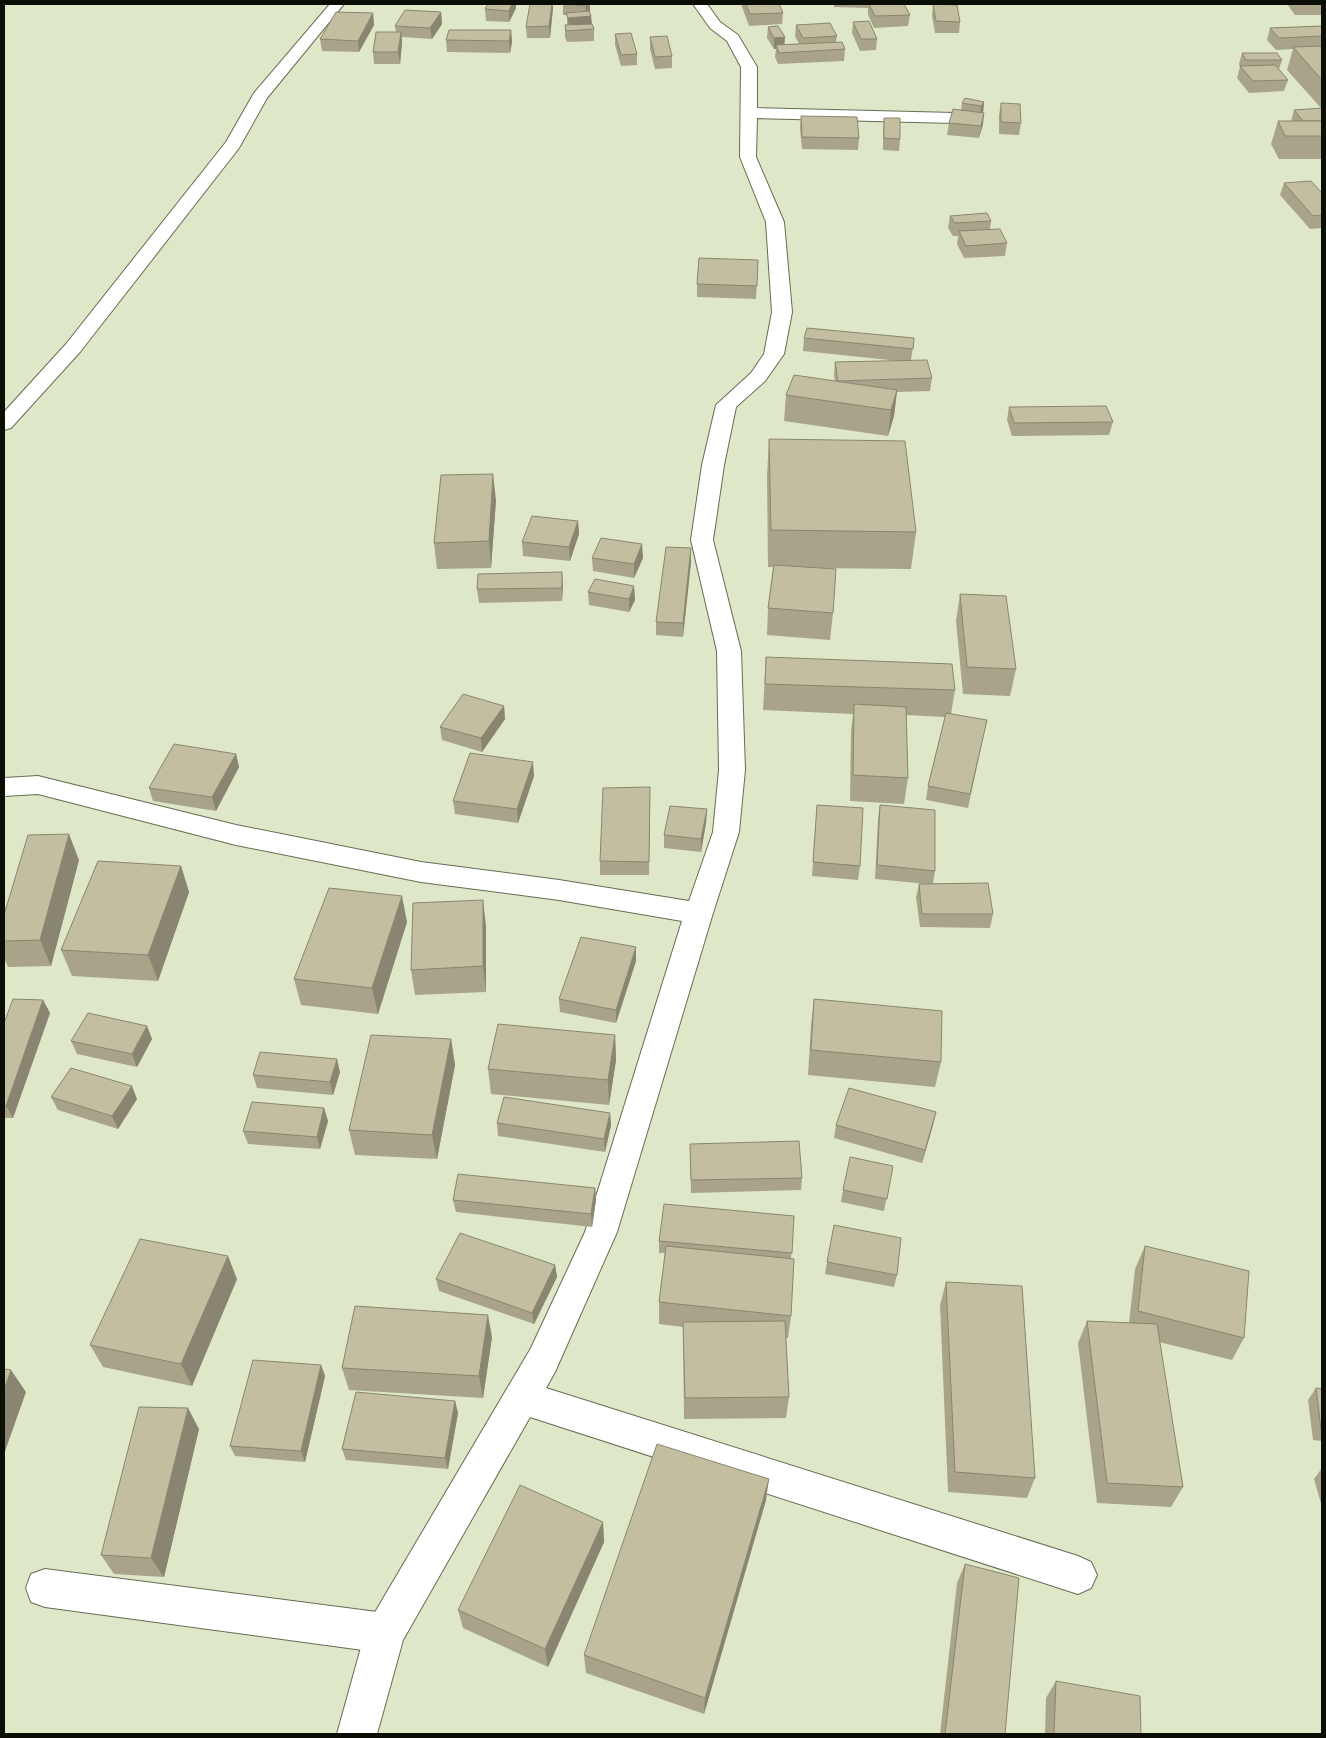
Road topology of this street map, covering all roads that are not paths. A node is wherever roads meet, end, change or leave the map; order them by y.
1 (337, 4) edge
2 (700, 4) edge
3 (748, 113) junction
4 (955, 118) edge
5 (4, 424) edge
6 (4, 787) edge
7 (699, 913) junction
8 (522, 1397) junction
9 (1078, 1575) dead end
10 (45, 1588) dead end
11 (385, 1633) junction
12 (357, 1734) edge

1 - 5 street
2 - 3 street
3 - 4 street
3 - 7 street
6 - 7 street
7 - 8 street
8 - 9 street
8 - 11 street
10 - 11 street
11 - 12 street

